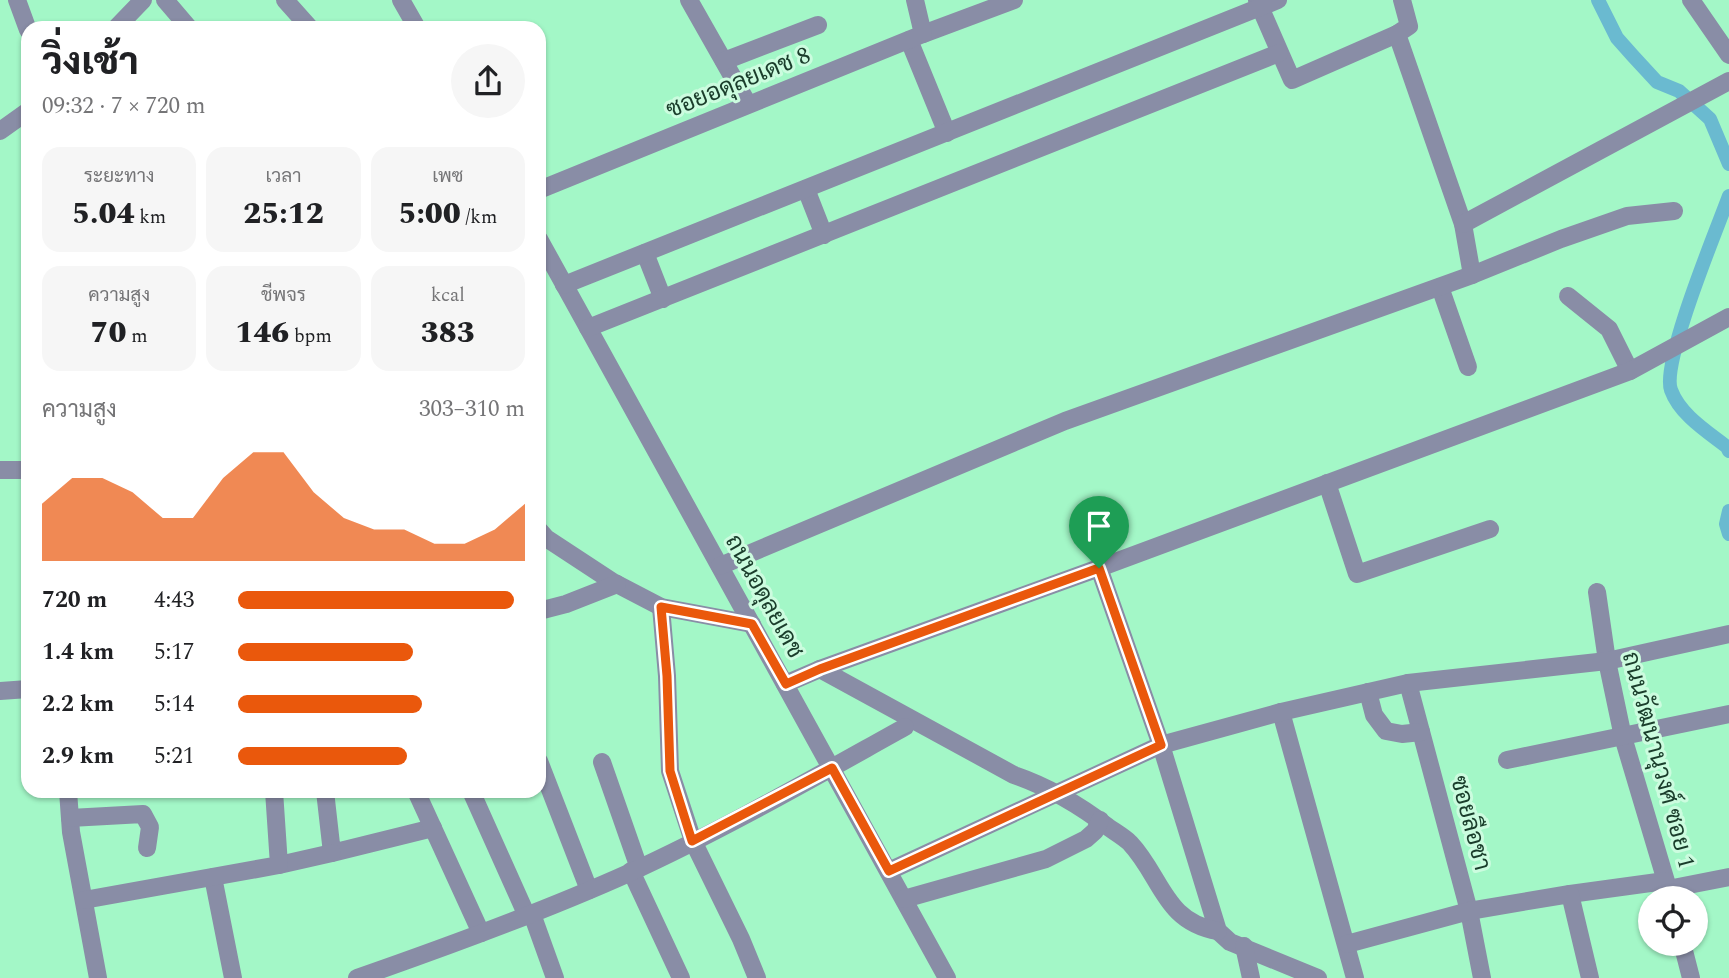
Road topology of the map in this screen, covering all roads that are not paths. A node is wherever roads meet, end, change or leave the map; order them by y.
1 (16, 0) edge
2 (143, 0) edge
3 (165, 0) edge
4 (285, 0) edge
5 (401, 0) edge
6 (689, 0) edge
7 (915, 0) edge
8 (1012, 0) edge
9 (1278, 0) edge
10 (1402, 0) edge
11 (1691, 0) edge
12 (1258, 4) edge
13 (24, 21) edge
14 (123, 21) edge
15 (183, 21) edge
16 (304, 21) edge
17 (411, 21) edge
18 (818, 25) dead end
19 (1397, 34) junction
20 (916, 37) junction
21 (1279, 53) junction
22 (1729, 55) edge
23 (724, 61) junction
24 (1729, 81) edge
25 (748, 104) junction
26 (21, 116) edge
27 (0, 131) edge
28 (947, 133) junction
29 (546, 187) edge
30 (806, 189) junction
31 (1674, 211) dead end
32 (1464, 224) junction
33 (824, 235) junction
34 (546, 252) edge
35 (645, 253) junction
36 (1472, 275) junction
37 (564, 285) junction
38 (1440, 287) junction
39 (1568, 296) dead end
40 (663, 299) junction
41 (1729, 317) edge
42 (588, 328) junction
43 (1468, 367) dead end
44 (1630, 371) junction
45 (0, 470) edge
46 (21, 470) edge
47 (1327, 483) junction
48 (1490, 529) dead end
49 (546, 538) edge
50 (720, 566) junction
51 (1099, 568) junction
52 (617, 584) junction
53 (1597, 592) dead end
54 (661, 607) junction
55 (546, 609) edge
56 (752, 624) junction
57 (1729, 634) edge
58 (1606, 661) junction
59 (820, 669) junction
60 (1408, 683) junction
61 (786, 684) junction
62 (21, 690) edge
63 (0, 691) edge
64 (1368, 692) junction
65 (1281, 712) junction
66 (1729, 714) edge
67 (905, 727) dead end
68 (1421, 732) junction
69 (1623, 737) junction
70 (1161, 745) junction
71 (1507, 760) dead end
72 (602, 762) dead end
73 (832, 768) junction
74 (546, 779) edge
75 (1056, 792) junction
76 (69, 798) edge
77 (274, 798) edge
78 (326, 798) edge
79 (419, 798) edge
80 (474, 798) edge
81 (70, 818) junction
82 (1100, 820) junction
83 (433, 828) junction
84 (692, 841) junction
85 (147, 848) dead end
86 (332, 853) junction
87 (279, 865) junction
88 (635, 870) junction
89 (889, 871) junction
90 (213, 877) junction
91 (1729, 877) edge
92 (1667, 886) edge
93 (1683, 886) edge
94 (589, 890) junction
95 (1638, 891) edge
96 (1570, 894) junction
97 (904, 899) junction
98 (84, 900) junction
99 (1469, 911) junction
100 (530, 915) junction
101 (1218, 931) junction
102 (481, 933) junction
103 (1347, 944) junction
104 (1244, 946) junction
105 (1685, 956) edge
106 (1302, 975) edge
107 (99, 978) edge
108 (233, 978) edge
109 (358, 978) edge
110 (555, 978) edge
111 (681, 978) edge
112 (757, 978) edge
113 (947, 978) edge
114 (1251, 978) edge
115 (1318, 978) edge
116 (1355, 978) edge
117 (1482, 978) edge
118 (1590, 978) edge
119 (1691, 978) edge

1 - 13 street
2 - 14 street
3 - 15 street
4 - 16 street
5 - 17 street
6 - 23 street
7 - 20 street
8 - 20 street, ซอยอดุลยเดช 8
9 - 12 street
10 - 19 street
11 - 22 street
12 - 21 street
12 - 28 street
18 - 23 street
19 - 21 street
19 - 32 street
20 - 25 street, ซอยอดุลยเดช 8
20 - 28 street
21 - 33 street
23 - 25 street
24 - 32 street
25 - 29 street, ซอยอดุลยเดช 8
26 - 27 street
28 - 30 street
30 - 33 street
30 - 35 street
31 - 36 street
32 - 36 street
33 - 40 street
34 - 37 street, ถนนอดุลยเดช
35 - 37 street
35 - 40 street
36 - 38 street
37 - 42 street, ถนนอดุลยเดช
38 - 43 street
38 - 50 street
39 - 44 street
40 - 42 street
41 - 44 street
42 - 50 street, ถนนอดุลยเดช
44 - 47 street
45 - 46 street
47 - 48 street
47 - 51 street
49 - 52 street
50 - 56 street, ถนนอดุลยเดช
51 - 59 street
51 - 70 street
52 - 54 street
52 - 55 street
53 - 58 street, ถนนวัฒนานุวงศ์ ซอย 1
54 - 56 street
54 - 84 street
56 - 61 street, ถนนอดุลยเดช
57 - 58 street
58 - 60 street
58 - 69 street, ถนนวัฒนานุวงศ์ ซอย 1
59 - 61 street
59 - 75 street
60 - 64 street
60 - 68 street, ซอยลือชา
61 - 73 street, ถนนอดุลยเดช
62 - 63 street
64 - 65 street
64 - 68 street
65 - 70 street
65 - 103 street
66 - 69 street
67 - 73 street
68 - 99 street, ซอยลือชา
69 - 71 street
69 - 92 street, ถนนวัฒนานุวงศ์ ซอย 1
70 - 75 street
70 - 101 street
72 - 88 street
73 - 84 street
73 - 89 street, ถนนอดุลยเดช
74 - 94 street
75 - 82 street
75 - 89 street
76 - 81 street
77 - 87 street
78 - 86 street
79 - 83 street
80 - 100 street
81 - 85 street
81 - 98 street
82 - 97 street
82 - 101 street
83 - 86 street
83 - 102 street
84 - 88 street
84 - 112 street
86 - 87 street
87 - 90 street
88 - 94 street
88 - 111 street
89 - 97 street, ถนนอดุลยเดช
90 - 98 street
90 - 108 street
91 - 93 street
94 - 100 street
95 - 96 street
96 - 99 street
96 - 118 street
97 - 113 street, ถนนอดุลยเดช
98 - 107 street
99 - 103 street
99 - 117 street, ซอยลือชา
100 - 102 street
100 - 110 street
101 - 104 street
102 - 109 street
103 - 116 street
104 - 106 street
104 - 114 street
105 - 119 street
106 - 115 street

